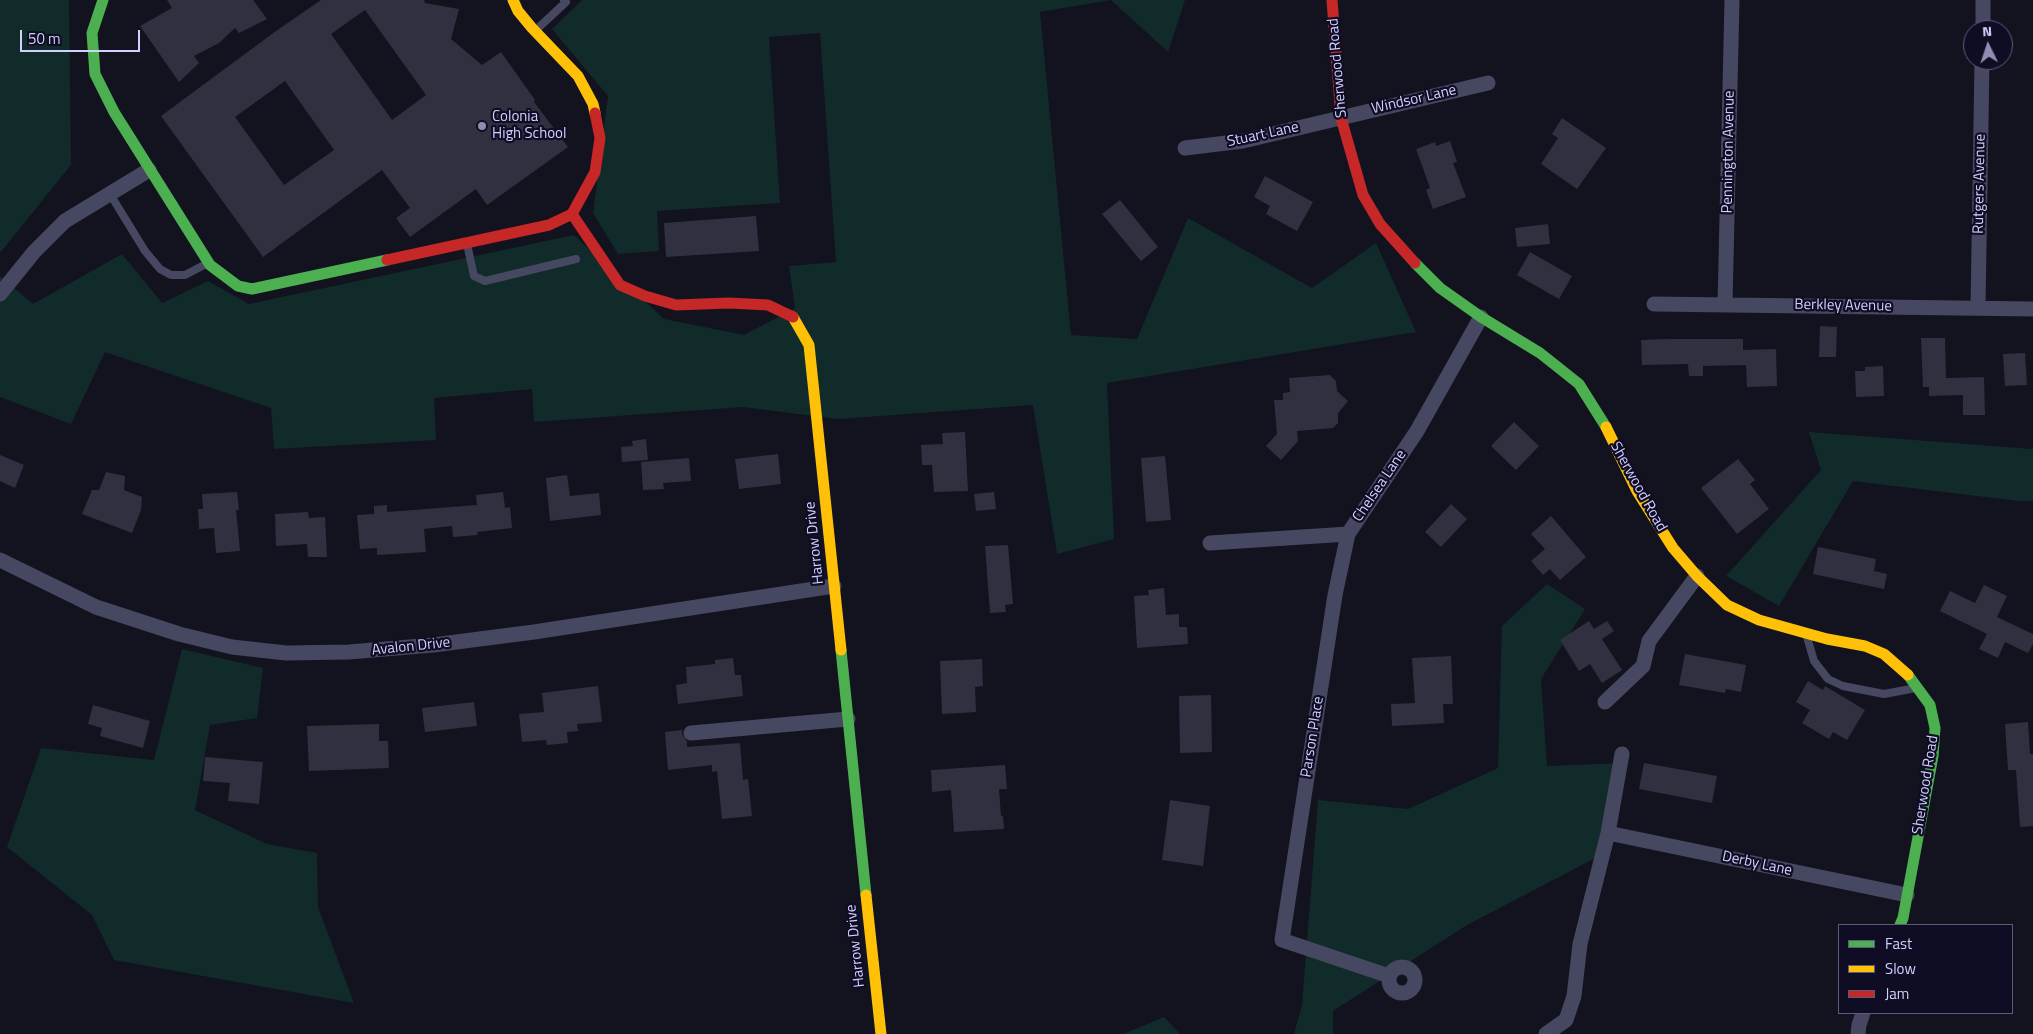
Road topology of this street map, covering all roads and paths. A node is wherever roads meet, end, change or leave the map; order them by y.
1 (103, 0) edge
2 (513, 0) edge
3 (564, 0) edge
4 (1332, 0) edge
5 (1732, 0) edge
6 (1983, 0) edge
7 (1983, 20) edge
8 (535, 31) junction
9 (1982, 70) edge
10 (1488, 84) dead end
11 (1341, 118) junction
12 (1185, 148) dead end
13 (149, 170) junction
14 (110, 194) junction
15 (572, 214) junction
16 (466, 244) junction
17 (576, 259) dead end
18 (208, 263) junction
19 (0, 294) edge
20 (1654, 304) dead end
21 (1725, 305) junction
22 (1978, 308) junction
23 (2033, 309) edge
24 (1481, 318) junction
25 (1348, 534) junction
26 (1210, 543) dead end
27 (0, 560) edge
28 (1697, 576) junction
29 (834, 586) junction
30 (1806, 633) junction
31 (1918, 688) junction
32 (1604, 702) dead end
33 (848, 719) junction
34 (691, 733) dead end
35 (1622, 754) dead end
36 (1608, 833) junction
37 (1907, 895) junction
38 (1900, 924) edge
39 (1389, 976) dead end
40 (1863, 1014) edge
41 (880, 1034) edge
42 (1546, 1034) edge
43 (1858, 1034) edge

1 - 13 street
2 - 8 street
3 - 8 lane
4 - 11 street, Sherwood Road
5 - 21 street, Pennington Avenue
6 - 7 street
8 - 15 street
9 - 22 street, Rutgers Avenue
10 - 11 street, Windsor Lane
11 - 12 street, Stuart Lane
11 - 24 street, Sherwood Road
13 - 14 street
13 - 18 street
14 - 18 lane
14 - 19 street
15 - 16 street
15 - 29 street, Harrow Drive
16 - 17 lane
16 - 18 street
20 - 21 street, Berkley Avenue
21 - 22 street, Berkley Avenue
22 - 23 street, Berkley Avenue
24 - 25 street, Chelsea Lane
24 - 28 street, Sherwood Road
25 - 26 street, Chelsea Lane
25 - 39 street, Parson Place
27 - 29 street, Avalon Drive
28 - 30 street, Sherwood Road
28 - 32 street
29 - 33 street, Harrow Drive
30 - 31 street, Sherwood Road
30 - 31 lane
31 - 37 street, Sherwood Road
33 - 34 street
33 - 41 street, Harrow Drive
35 - 36 street
36 - 37 street, Derby Lane
36 - 42 street
37 - 38 street, Sherwood Road
40 - 43 street

